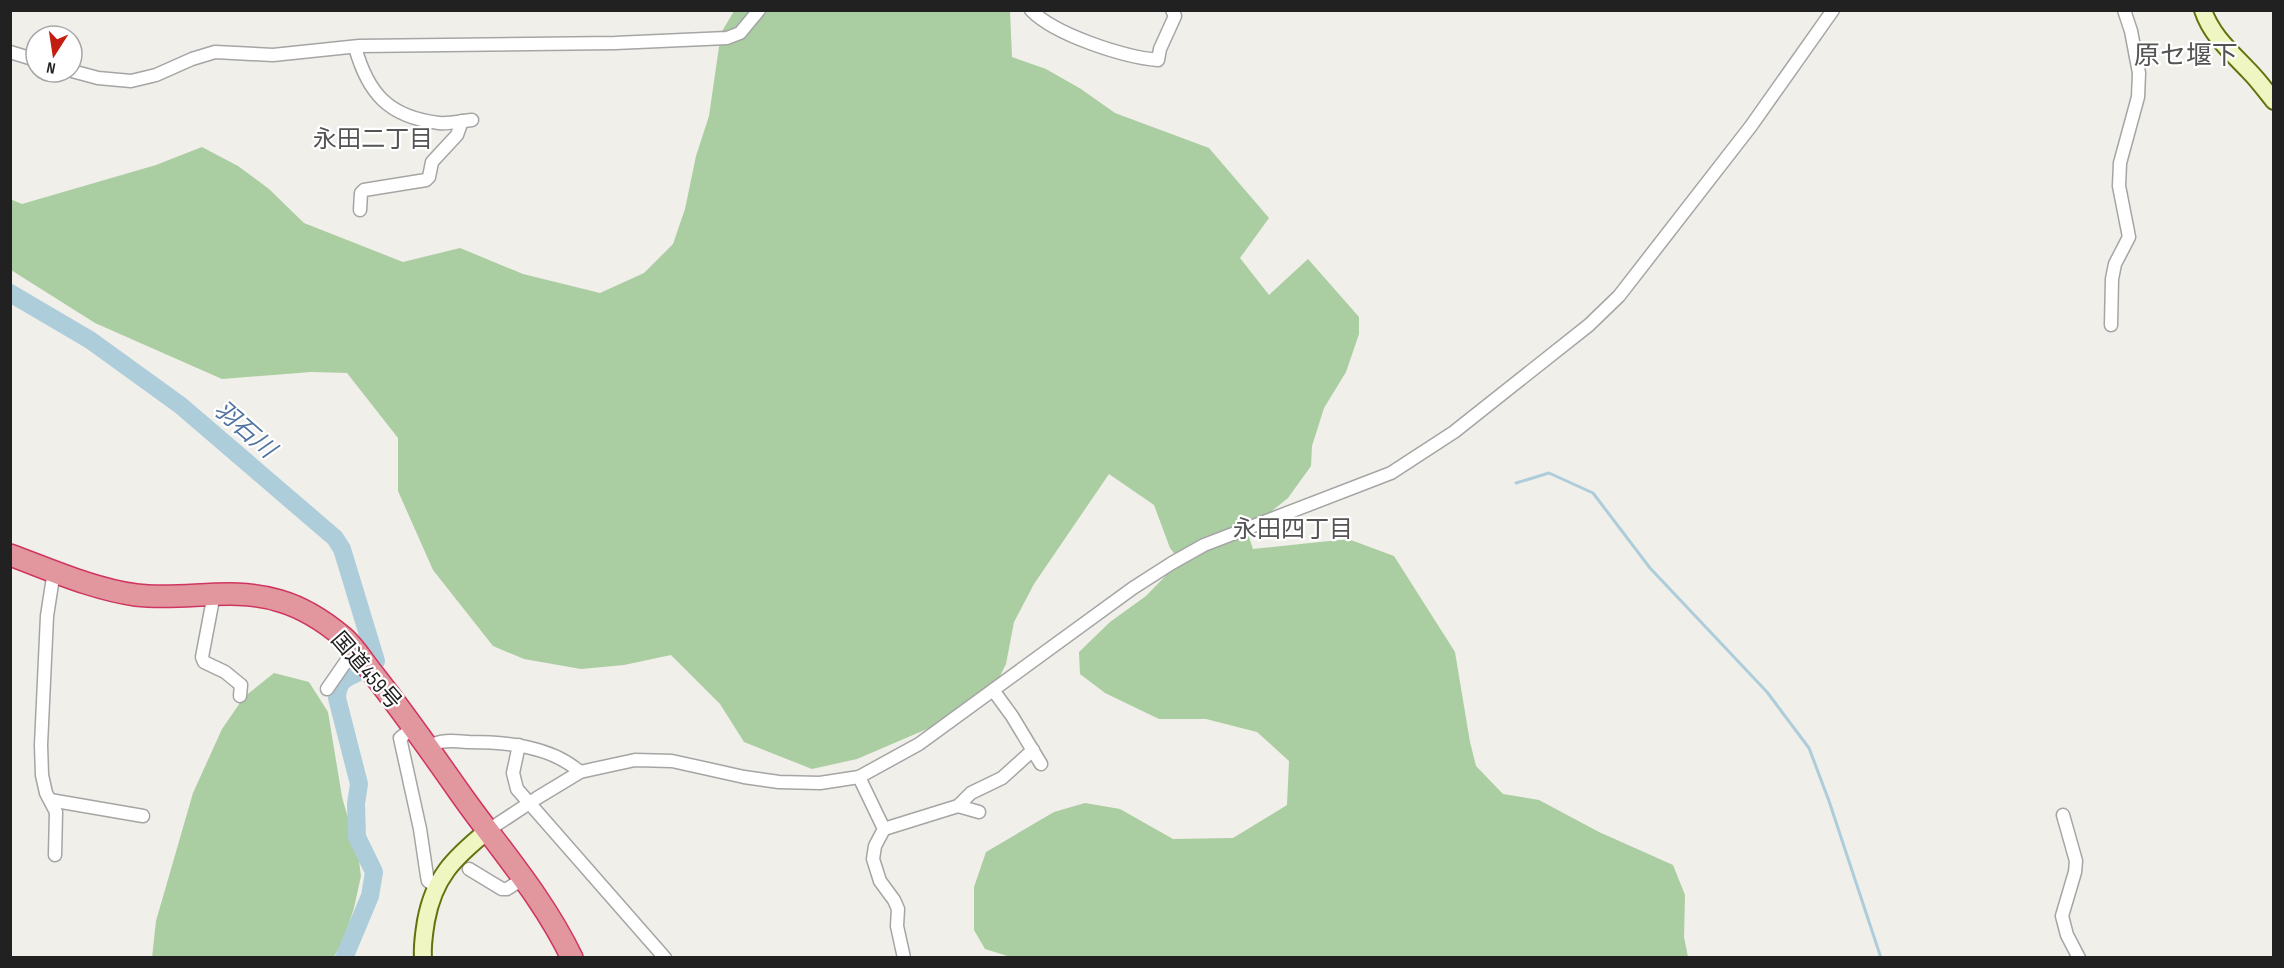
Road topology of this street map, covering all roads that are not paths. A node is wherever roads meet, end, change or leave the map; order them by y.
1 (759, 10) edge
2 (1031, 10) edge
3 (1172, 10) edge
4 (1833, 10) edge
5 (2124, 10) edge
6 (2203, 10) edge
7 (355, 47) junction
8 (84, 74) edge
9 (2274, 101) edge
10 (360, 210) dead end
11 (2111, 326) dead end
12 (10, 555) edge
13 (54, 571) junction
14 (214, 594) junction
15 (354, 650) junction
16 (327, 688) dead end
17 (993, 690) junction
18 (240, 696) dead end
19 (414, 726) junction
20 (519, 745) junction
21 (428, 747) junction
22 (1033, 750) junction
23 (1041, 764) dead end
24 (580, 772) junction
25 (859, 777) junction
26 (50, 800) junction
27 (528, 804) junction
28 (958, 806) junction
29 (979, 812) dead end
30 (2064, 815) dead end
31 (143, 816) dead end
32 (884, 829) junction
33 (487, 831) junction
34 (55, 855) dead end
35 (469, 869) dead end
36 (524, 879) junction
37 (436, 887) junction
38 (423, 957) edge
39 (572, 957) edge
40 (665, 957) edge
41 (904, 957) edge
42 (2079, 957) edge

1 - 7 street
2 - 3 street
4 - 17 street
5 - 11 street
6 - 9 street
7 - 8 street
7 - 10 street
12 - 13 highway, 国道459号
13 - 14 highway, 国道459号
13 - 26 street
14 - 15 highway, 国道459号
14 - 18 street
15 - 16 street
15 - 19 highway, 国道459号
17 - 22 street
17 - 25 street
19 - 21 highway, 国道459号
19 - 37 street
20 - 21 street
20 - 24 street
20 - 27 street
21 - 33 highway, 国道459号
22 - 23 street
22 - 28 street
24 - 25 street
24 - 27 street
25 - 32 street
26 - 31 street
26 - 34 street
27 - 33 street
27 - 40 street
28 - 29 street
28 - 32 street
30 - 42 street
32 - 41 street
33 - 36 highway, 国道459号
33 - 37 street
35 - 36 street
36 - 39 highway, 国道459号
37 - 38 street

